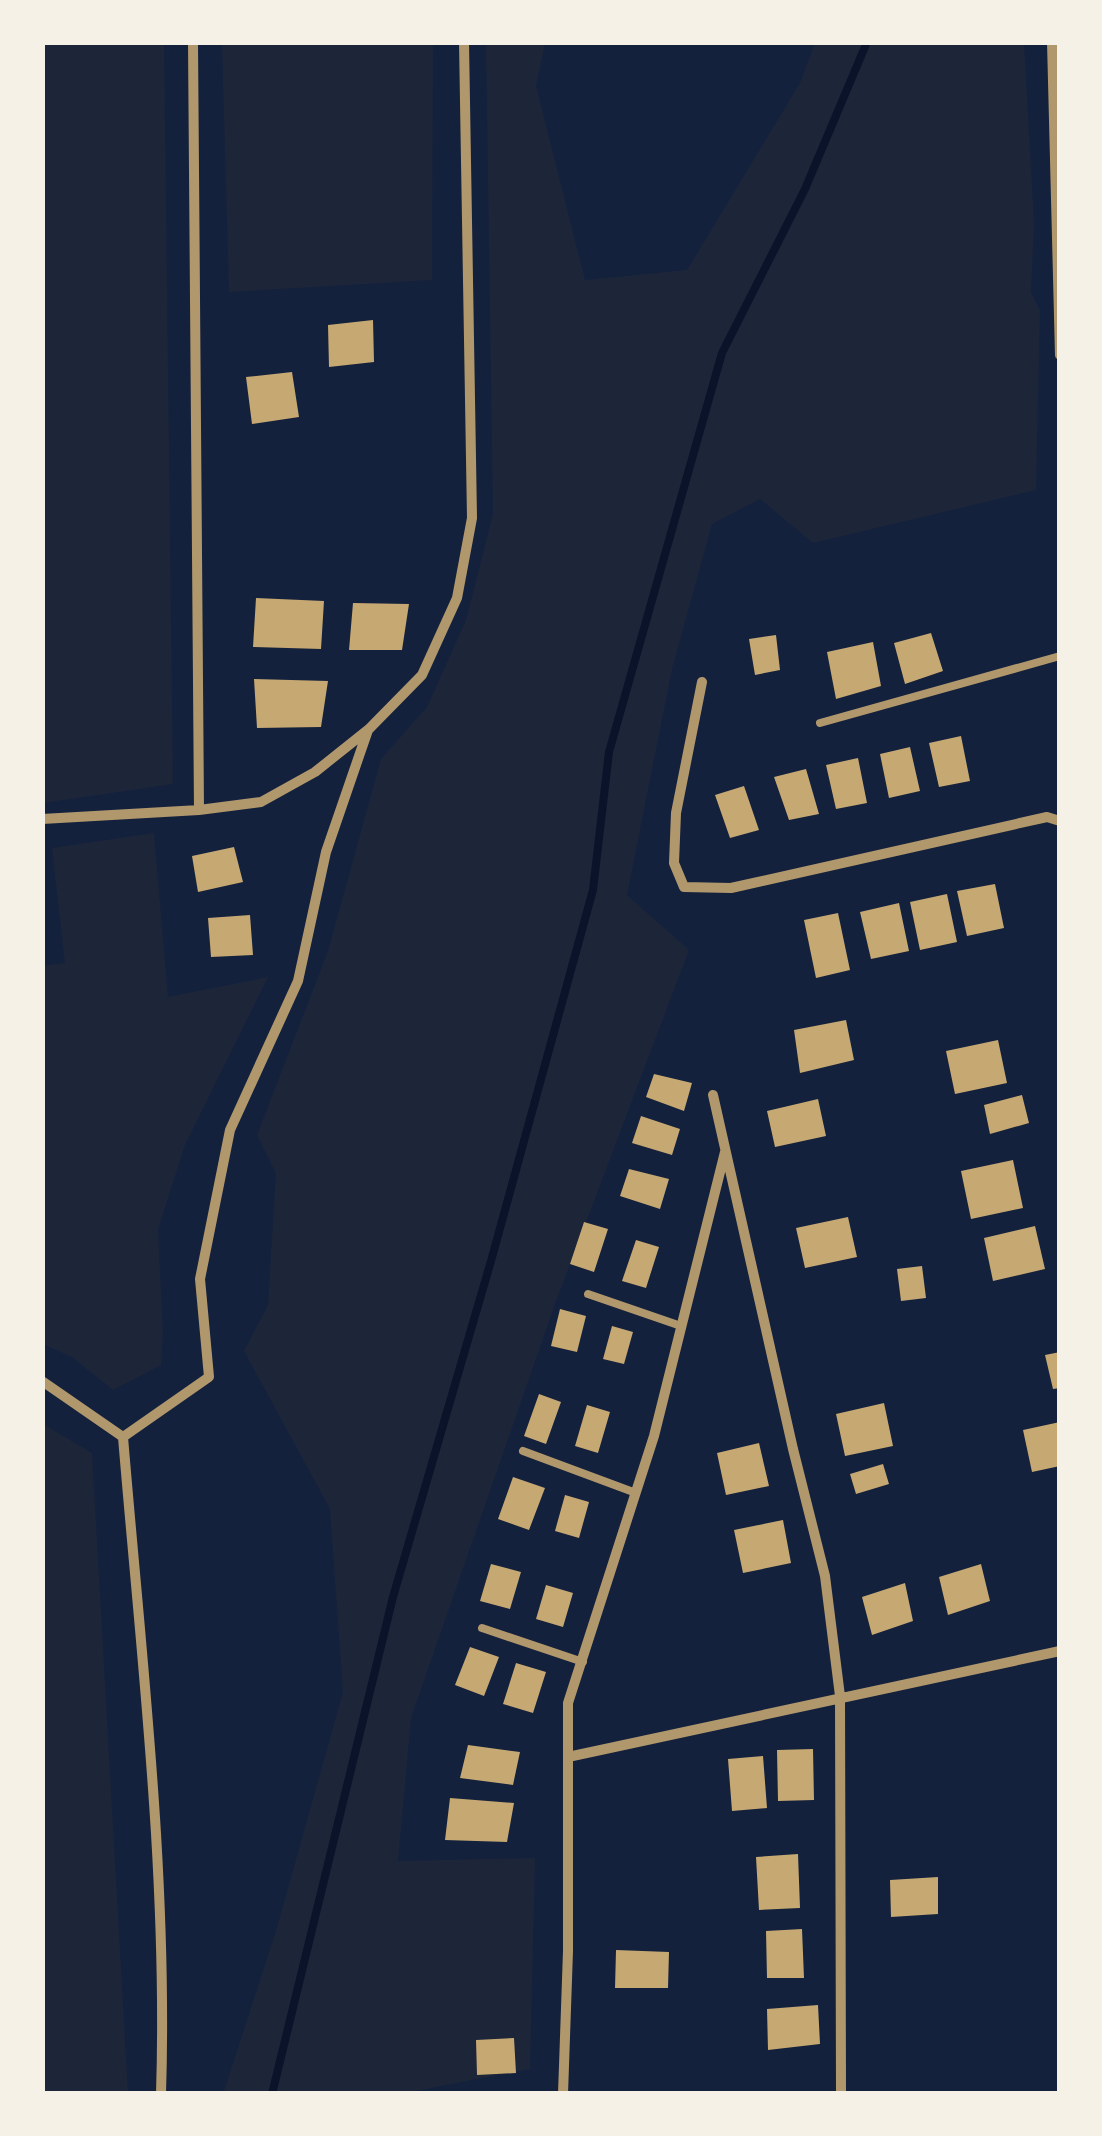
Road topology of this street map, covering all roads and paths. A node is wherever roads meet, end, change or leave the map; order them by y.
1 (192, 42) edge
2 (464, 42) edge
3 (1052, 42) edge
4 (1060, 354) edge
5 (1060, 656) edge
6 (702, 682) dead end
7 (820, 723) dead end
8 (368, 729) junction
9 (198, 810) junction
10 (42, 820) edge
11 (1060, 821) edge
12 (713, 1095) dead end
13 (726, 1150) junction
14 (588, 1294) dead end
15 (681, 1326) junction
16 (42, 1381) edge
17 (124, 1436) junction
18 (523, 1452) dead end
19 (636, 1493) junction
20 (482, 1628) dead end
21 (1060, 1651) edge
22 (583, 1662) junction
23 (840, 1696) junction
24 (568, 1757) junction
25 (160, 2094) edge
26 (563, 2094) edge
27 (841, 2094) edge

1 - 9 street
2 - 8 street
3 - 4 street
5 - 7 lane
6 - 11 street
8 - 9 street
8 - 17 street
9 - 10 street
12 - 13 street
13 - 15 street
13 - 23 street
14 - 15 lane
15 - 19 street
16 - 17 street
17 - 25 street
18 - 19 lane
19 - 22 street
20 - 22 lane
21 - 23 street
22 - 24 street
23 - 24 street
23 - 27 street
24 - 26 street

